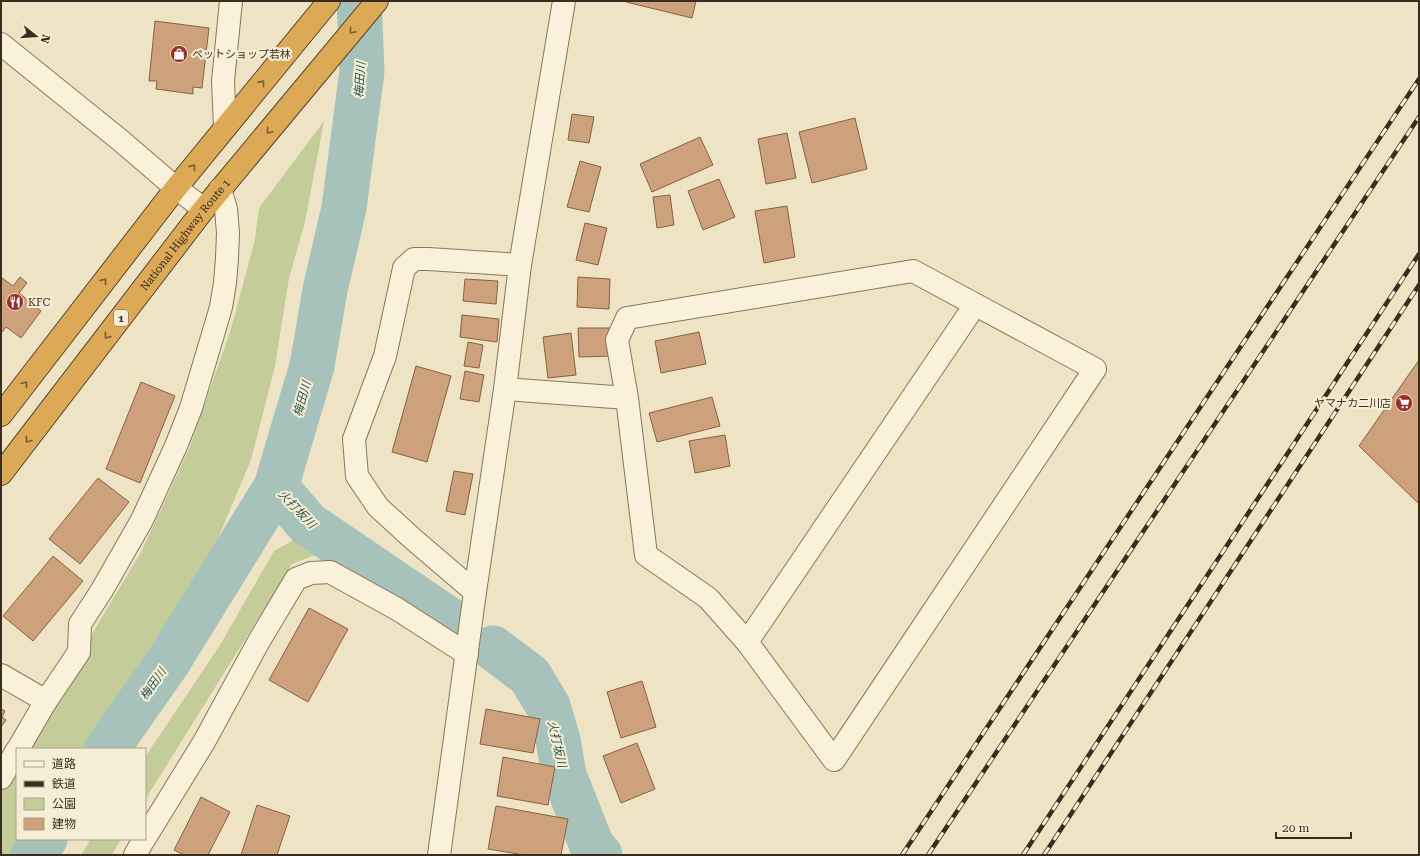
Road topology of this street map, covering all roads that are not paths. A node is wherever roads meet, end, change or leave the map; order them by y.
1 (231, 1) edge
2 (329, 1) edge
3 (377, 1) edge
4 (564, 1) edge
5 (1, 44) edge
6 (231, 120) junction
7 (176, 188) junction
8 (220, 189) junction
9 (204, 209) junction
10 (520, 265) junction
11 (975, 305) junction
12 (505, 389) junction
13 (627, 398) junction
14 (1, 415) edge
15 (1, 474) edge
16 (475, 592) junction
17 (747, 642) junction
18 (466, 654) junction
19 (1, 675) edge
20 (46, 701) junction
21 (18, 748) edge
22 (16, 752) edge
23 (1, 778) edge
24 (146, 836) edge
25 (144, 840) edge
26 (135, 855) edge
27 (440, 855) edge

1 - 6 street
6 -> 2 highway
3 -> 8 highway, National Highway Route 1 / 1
4 - 10 street
5 - 7 street
7 -> 6 highway
7 - 9 street
14 -> 7 highway
8 - 9 highway, National Highway Route 1 / 1
8 - 20 street
9 -> 15 highway, National Highway Route 1 / 1
10 - 12 street
10 - 16 street
11 - 13 street
11 - 17 street
11 - 17 street
12 - 13 street
12 - 16 street
13 - 17 street
16 - 18 street
18 - 24 street
18 - 27 street
19 - 20 street
20 - 21 street
22 - 23 street
25 - 26 street

